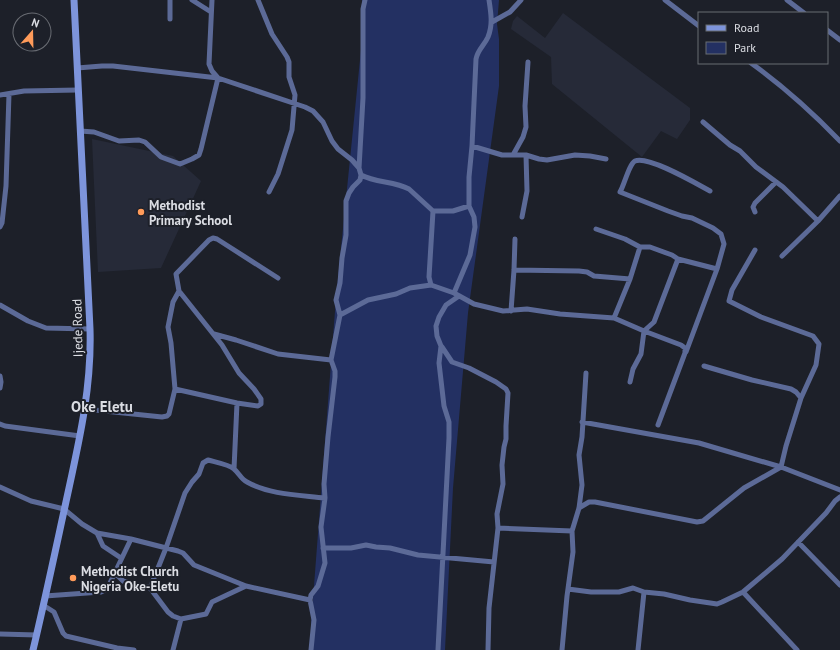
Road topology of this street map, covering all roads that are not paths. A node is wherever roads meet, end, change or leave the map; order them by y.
1 (74, 0) edge
2 (170, 0) edge
3 (192, 0) edge
4 (212, 0) edge
5 (258, 0) edge
6 (365, 0) edge
7 (489, 0) edge
8 (521, 0) edge
9 (665, 0) edge
10 (787, 0) edge
11 (211, 12) junction
12 (803, 12) edge
13 (170, 18) dead end
14 (492, 22) junction
15 (698, 25) edge
16 (828, 31) edge
17 (840, 40) edge
18 (528, 62) dead end
19 (752, 64) edge
20 (77, 68) junction
21 (218, 78) junction
22 (78, 90) junction
23 (8, 94) junction
24 (0, 95) edge
25 (295, 104) junction
26 (703, 122) dead end
27 (80, 130) junction
28 (840, 142) edge
29 (472, 146) junction
30 (513, 155) junction
31 (526, 155) junction
32 (606, 159) dead end
33 (359, 168) junction
34 (361, 177) junction
35 (776, 182) junction
36 (710, 191) dead end
37 (269, 192) dead end
38 (840, 196) edge
39 (469, 206) junction
40 (433, 211) junction
41 (755, 212) dead end
42 (522, 217) dead end
43 (818, 222) junction
44 (0, 227) edge
45 (596, 229) dead end
46 (515, 239) dead end
47 (640, 247) junction
48 (755, 250) dead end
49 (782, 256) dead end
50 (678, 258) junction
51 (717, 269) junction
52 (514, 270) junction
53 (278, 278) dead end
54 (630, 279) junction
55 (431, 285) junction
56 (179, 291) junction
57 (457, 294) junction
58 (0, 305) edge
59 (511, 311) junction
60 (340, 315) junction
61 (614, 318) junction
62 (90, 328) junction
63 (644, 331) junction
64 (214, 334) junction
65 (441, 346) junction
66 (686, 353) junction
67 (331, 360) junction
68 (704, 366) dead end
69 (586, 373) dead end
70 (0, 376) edge
71 (630, 382) dead end
72 (0, 388) edge
73 (176, 390) junction
74 (801, 398) junction
75 (237, 403) junction
76 (85, 409) junction
77 (582, 422) junction
78 (0, 424) edge
79 (658, 425) dead end
80 (80, 436) junction
81 (781, 468) junction
82 (234, 469) junction
83 (0, 487) edge
84 (840, 490) edge
85 (840, 497) edge
86 (325, 498) junction
87 (579, 508) junction
88 (64, 509) junction
89 (498, 528) junction
90 (572, 531) junction
91 (97, 533) junction
92 (131, 539) junction
93 (798, 542) junction
94 (166, 548) junction
95 (323, 548) junction
96 (121, 558) junction
97 (443, 558) junction
98 (494, 562) junction
99 (115, 573) junction
100 (840, 585) edge
101 (246, 586) junction
102 (150, 588) junction
103 (568, 589) junction
104 (644, 592) junction
105 (743, 592) junction
106 (45, 596) junction
107 (310, 600) junction
108 (44, 605) junction
109 (181, 619) junction
110 (0, 634) edge
111 (37, 634) junction
112 (34, 650) edge
113 (134, 650) edge
114 (173, 650) edge
115 (311, 650) edge
116 (438, 650) edge
117 (488, 650) edge
118 (562, 650) edge
119 (638, 650) edge
120 (797, 650) edge

1 - 20 main road, Ijede Road
2 - 13 street
3 - 11 street
4 - 11 street
5 - 25 street
6 - 33 street
7 - 14 street
8 - 14 street
9 - 15 street
10 - 12 street
11 - 21 street
14 - 29 street
16 - 17 street
18 - 30 street
19 - 28 street
20 - 21 street
20 - 22 main road, Ijede Road
21 - 25 street
21 - 27 street
22 - 23 street
22 - 27 main road, Ijede Road
23 - 24 street
23 - 44 street
25 - 33 street
25 - 37 street
26 - 35 street
27 - 62 main road, Ijede Road
29 - 30 street
29 - 39 street
30 - 31 street
31 - 32 street
31 - 42 street
33 - 34 street
34 - 40 street
34 - 60 street
35 - 41 street
35 - 43 street
36 - 51 street
38 - 43 street
39 - 40 street
39 - 57 street
40 - 55 street
43 - 49 street
45 - 47 street
46 - 52 street
47 - 50 street
47 - 54 street
48 - 74 street
50 - 51 street
50 - 63 street
51 - 66 street
52 - 54 street
52 - 59 street
53 - 56 street
54 - 61 street
55 - 57 street
55 - 60 street
56 - 64 street
56 - 73 street
57 - 59 street
57 - 65 street
58 - 62 street
59 - 61 street
60 - 67 street
61 - 63 street
62 - 76 main road, Ijede Road
63 - 66 street
63 - 71 street
64 - 67 street
64 - 75 street
65 - 89 street
65 - 97 street
66 - 79 street
67 - 86 street
68 - 74 street
69 - 77 street
70 - 72 street
73 - 75 street
73 - 76 street
74 - 81 street
75 - 82 street
76 - 80 main road, Ijede Road
77 - 81 street
77 - 87 street
78 - 80 street
80 - 88 main road, Ijede Road
81 - 84 street
81 - 87 street
82 - 86 street
82 - 94 street
83 - 88 street
85 - 93 street
86 - 95 street
87 - 90 street
88 - 91 street
88 - 106 main road, Ijede Road
89 - 90 street
89 - 98 street
90 - 103 street
91 - 92 street
91 - 96 street
92 - 94 street
92 - 96 street
93 - 100 street
93 - 105 street
94 - 101 street
94 - 102 street
95 - 97 street
95 - 107 street
96 - 99 street
97 - 98 street
97 - 116 street
98 - 117 street
99 - 102 street
99 - 106 street
101 - 107 street
101 - 109 street
102 - 109 street
103 - 104 street
103 - 118 street
104 - 105 street
104 - 119 street
105 - 120 street
106 - 108 main road, Ijede Road
107 - 115 street
108 - 111 main road, Ijede Road
108 - 113 street
109 - 114 street
110 - 111 street
111 - 112 main road, Ijede Road

